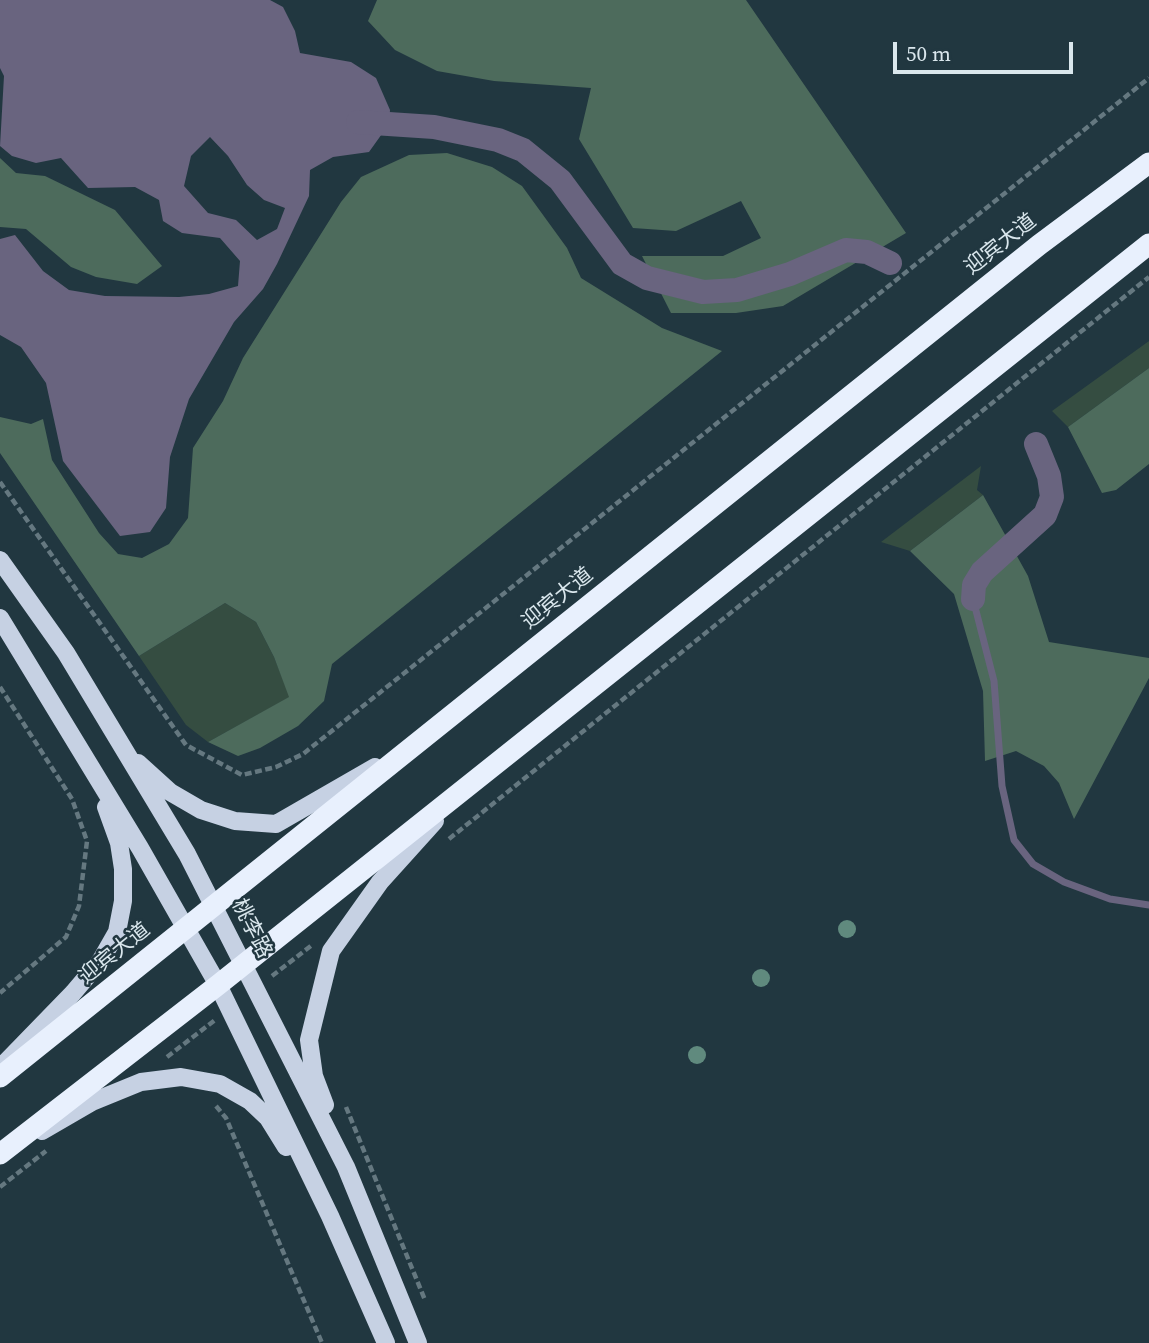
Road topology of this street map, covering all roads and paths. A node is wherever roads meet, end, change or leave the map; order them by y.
1 (1149, 78) edge
2 (1149, 163) edge
3 (1149, 244) edge
4 (1149, 277) edge
5 (0, 482) edge
6 (0, 560) edge
7 (0, 618) edge
8 (0, 687) edge
9 (423, 738) junction
10 (125, 751) junction
11 (91, 768) junction
12 (462, 791) junction
13 (439, 846) dead end
14 (213, 906) junction
15 (186, 929) junction
16 (316, 942) dead end
17 (243, 965) junction
18 (218, 985) junction
19 (255, 989) junction
20 (0, 993) edge
21 (229, 1009) junction
22 (159, 1063) dead end
23 (0, 1068) edge
24 (0, 1077) edge
25 (213, 1102) dead end
26 (344, 1105) dead end
27 (54, 1145) dead end
28 (0, 1155) edge
29 (0, 1186) edge
30 (360, 1200) junction
31 (330, 1216) junction
32 (427, 1305) dead end
33 (322, 1343) edge
34 (386, 1343) edge
35 (418, 1343) edge

1 - 5 path
2 - 9 highway, 迎宾大道
3 - 12 highway
4 - 13 path
6 - 10 main road, 桃李路
7 - 11 main road
8 - 20 path
9 - 10 main road
9 - 14 highway, 迎宾大道
10 - 14 main road, 桃李路
11 - 15 main road
11 - 23 main road
12 - 17 highway
12 - 30 main road
14 - 15 highway, 迎宾大道
14 - 17 main road, 桃李路
15 - 18 main road
15 - 24 highway, 迎宾大道
16 - 19 path
17 - 18 highway
17 - 19 main road, 桃李路
18 - 21 main road
18 - 28 highway
19 - 30 main road, 桃李路
21 - 22 path
21 - 31 main road
25 - 33 path
26 - 32 path
27 - 29 path
28 - 31 main road
30 - 35 main road, 桃李路
31 - 34 main road

